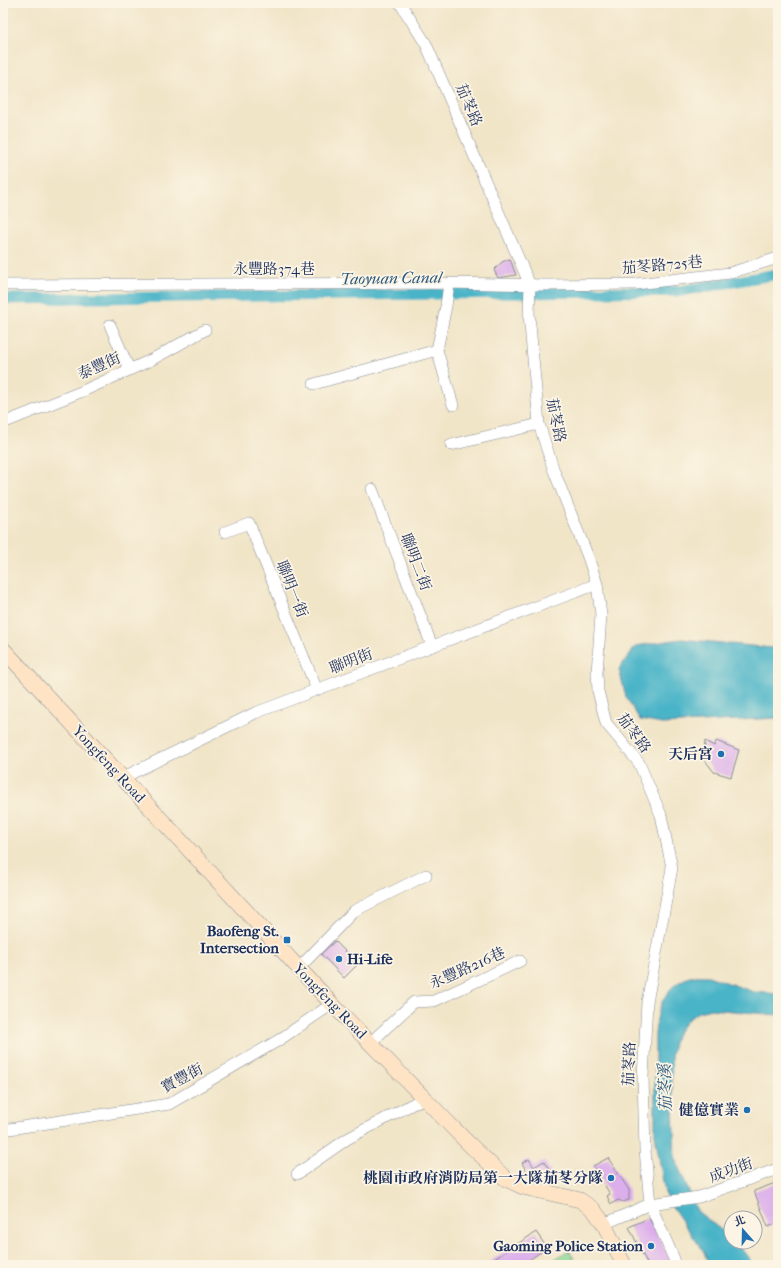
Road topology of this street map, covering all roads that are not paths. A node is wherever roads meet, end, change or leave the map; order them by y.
1 (400, 3) edge
2 (778, 258) edge
3 (3, 285) edge
4 (545, 285) joint
5 (448, 286) junction
6 (530, 287) junction
7 (110, 325) dead end
8 (205, 330) dead end
9 (437, 350) junction
10 (129, 369) junction
11 (314, 384) dead end
12 (453, 405) dead end
13 (3, 423) edge
14 (539, 424) junction
15 (451, 445) dead end
16 (372, 489) dead end
17 (225, 532) dead end
18 (597, 584) junction
19 (432, 646) junction
20 (3, 649) edge
21 (317, 690) junction
22 (122, 778) junction
23 (426, 875) dead end
24 (520, 961) dead end
25 (299, 968) junction
26 (332, 1004) junction
27 (370, 1043) junction
28 (424, 1098) junction
29 (3, 1130) edge
30 (778, 1168) edge
31 (297, 1174) dead end
32 (650, 1204) junction
33 (604, 1224) junction
34 (674, 1259) dead end
35 (624, 1265) edge

1 - 6 street, 茄苳路
2 - 4 street, 茄苳路725巷
3 - 5 street, 永豐路374巷
4 - 6 street, 永豐路374巷
5 - 6 street, 永豐路374巷
5 - 9 street
6 - 14 street, 茄苳路
7 - 10 street
8 - 10 street, 泰豐街
9 - 11 street
9 - 12 street
10 - 13 street, 泰豐街
14 - 15 street
14 - 18 street, 茄苳路
16 - 19 street, 聯明二街
17 - 21 street, 聯明一街
18 - 19 street, 聯明街
18 - 32 street, 茄苳路
19 - 21 street, 聯明街
20 - 22 street, Yongfeng Road
21 - 22 street, 聯明街
22 - 25 street, Yongfeng Road
23 - 25 street
24 - 27 street, 永豐路216巷
25 - 26 street, Yongfeng Road
26 - 27 street, Yongfeng Road
26 - 29 street, 寶豐街
27 - 28 street, Yongfeng Road
28 - 31 street
28 - 33 street, Yongfeng Road
30 - 32 street, 成功街
32 - 33 street
32 - 34 street, 茄苳路
33 - 35 street, Yongfeng Road

